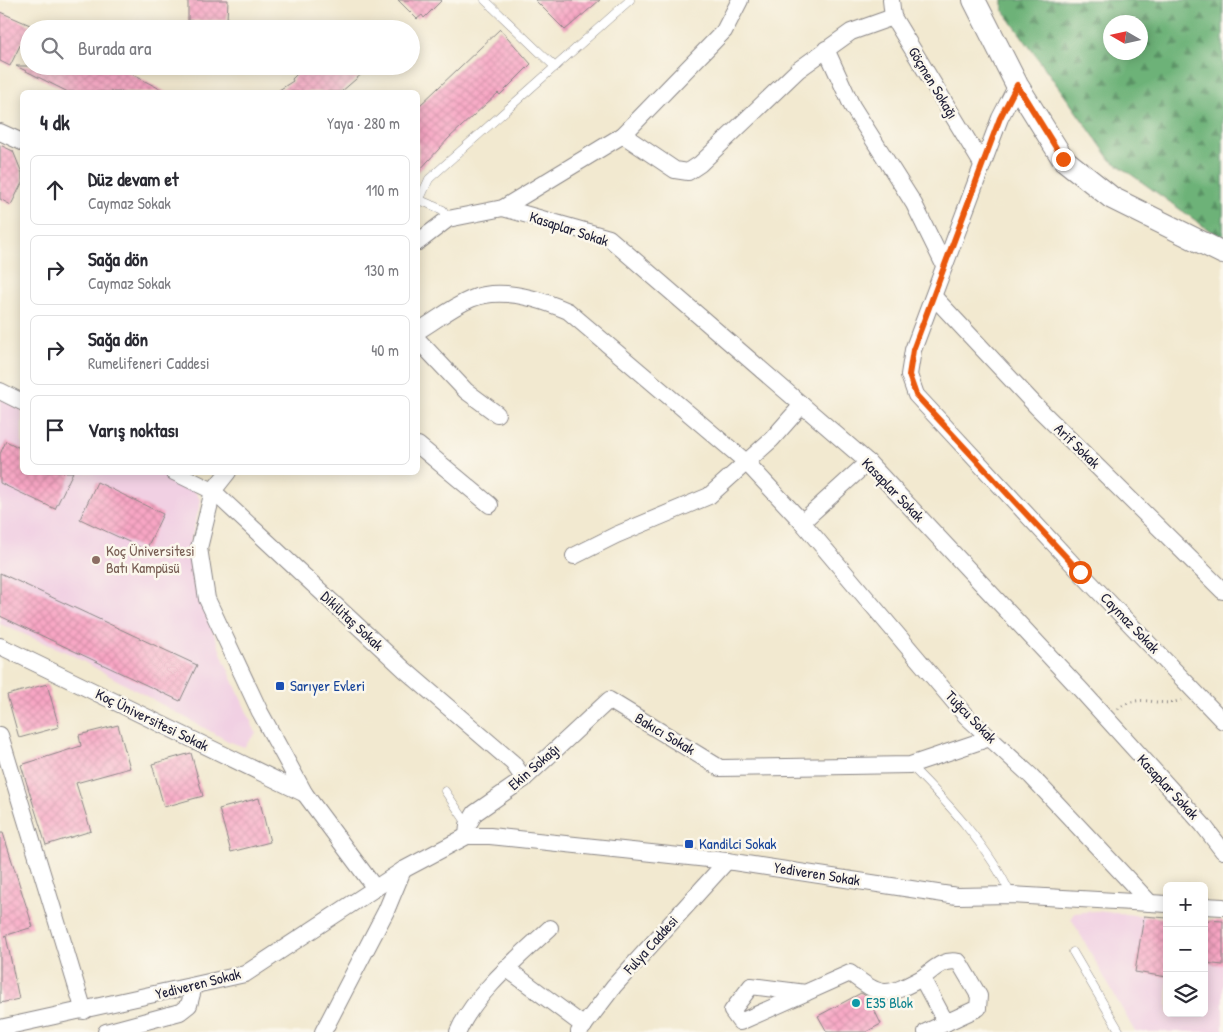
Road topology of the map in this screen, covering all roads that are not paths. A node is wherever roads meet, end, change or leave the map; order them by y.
1 (485, 0) edge
2 (630, 0) edge
3 (740, 0) edge
4 (891, 0) edge
5 (974, 0) edge
6 (893, 18) junction
7 (826, 49) junction
8 (555, 67) junction
9 (1017, 85) junction
10 (0, 132) edge
11 (623, 135) junction
12 (20, 141) edge
13 (982, 164) junction
14 (420, 199) edge
15 (420, 201) edge
16 (503, 208) junction
17 (448, 218) junction
18 (420, 240) edge
19 (1223, 252) edge
20 (944, 265) junction
21 (934, 297) junction
22 (420, 330) edge
23 (420, 342) edge
24 (0, 391) edge
25 (20, 401) edge
26 (802, 405) junction
27 (497, 414) dead end
28 (420, 446) edge
29 (746, 462) junction
30 (868, 462) junction
31 (180, 475) edge
32 (226, 475) edge
33 (213, 491) junction
34 (490, 505) dead end
35 (802, 522) junction
36 (574, 556) dead end
37 (1223, 591) edge
38 (0, 646) edge
39 (609, 700) joint
40 (1223, 721) edge
41 (0, 735) edge
42 (990, 738) junction
43 (910, 765) junction
44 (524, 779) junction
45 (445, 791) dead end
46 (305, 794) junction
47 (467, 831) junction
48 (1223, 851) edge
49 (727, 861) junction
50 (403, 870) junction
51 (375, 888) junction
52 (1011, 895) junction
53 (1150, 903) junction
54 (1163, 904) edge
55 (1208, 906) edge
56 (1223, 908) edge
57 (550, 928) dead end
58 (1073, 952) dead end
59 (506, 968) junction
60 (922, 978) junction
61 (194, 986) junction
62 (806, 993) dead end
63 (84, 1010) junction
64 (946, 1023) junction
65 (0, 1028) edge
66 (582, 1029) edge
67 (106, 1032) edge
68 (323, 1032) edge
69 (458, 1032) edge
70 (926, 1032) edge
71 (1120, 1032) edge

1 - 8 lane
2 - 8 lane
3 - 11 street
4 - 6 street, Göçmen Sokağı
5 - 9 street
6 - 7 street
6 - 13 street, Göçmen Sokağı
7 - 11 street
7 - 20 street
8 - 14 lane
9 - 13 street, Caymaz Sokak
9 - 19 street
10 - 12 street
11 - 16 street
13 - 20 street, Caymaz Sokak
15 - 17 lane
16 - 17 street
16 - 26 street, Kasaplar Sokak
17 - 18 street
20 - 21 street, Caymaz Sokak
21 - 37 street, Arif Sokak
21 - 40 street, Caymaz Sokak
22 - 29 street, Tuğcu Sokak
23 - 27 street
24 - 25 street
26 - 29 street
26 - 30 street, Kasaplar Sokak
28 - 34 street
29 - 35 street, Tuğcu Sokak
29 - 36 street
30 - 35 street
30 - 48 street, Kasaplar Sokak
31 - 33 street, Dikilitaş Sokak
32 - 33 street
33 - 44 street, Dikilitaş Sokak
33 - 46 street
35 - 42 street, Tuğcu Sokak
38 - 46 street, Koç Üniversitesi Sokak
39 - 43 street, Bakıcı Sokak
39 - 44 street, Ekin Sokağı
41 - 63 street
42 - 43 street
42 - 53 street, Tuğcu Sokak
43 - 52 lane
44 - 47 street, Ekin Sokağı
45 - 47 lane
46 - 51 street
47 - 49 street, Yediveren Sokak
47 - 50 street, Yediveren Sokak
49 - 52 street, Yediveren Sokak
49 - 66 street, Fulya Caddesi
50 - 51 street, Yediveren Sokak
50 - 68 street
51 - 61 street, Yediveren Sokak
52 - 53 street, Yediveren Sokak
53 - 54 street, Yediveren Sokak
55 - 56 street
57 - 59 street
58 - 71 lane
59 - 66 street
59 - 69 street
60 - 62 street
60 - 64 street
60 - 64 street
61 - 63 street, Yediveren Sokak
61 - 67 street
63 - 65 street, Yediveren Sokak
64 - 70 street

